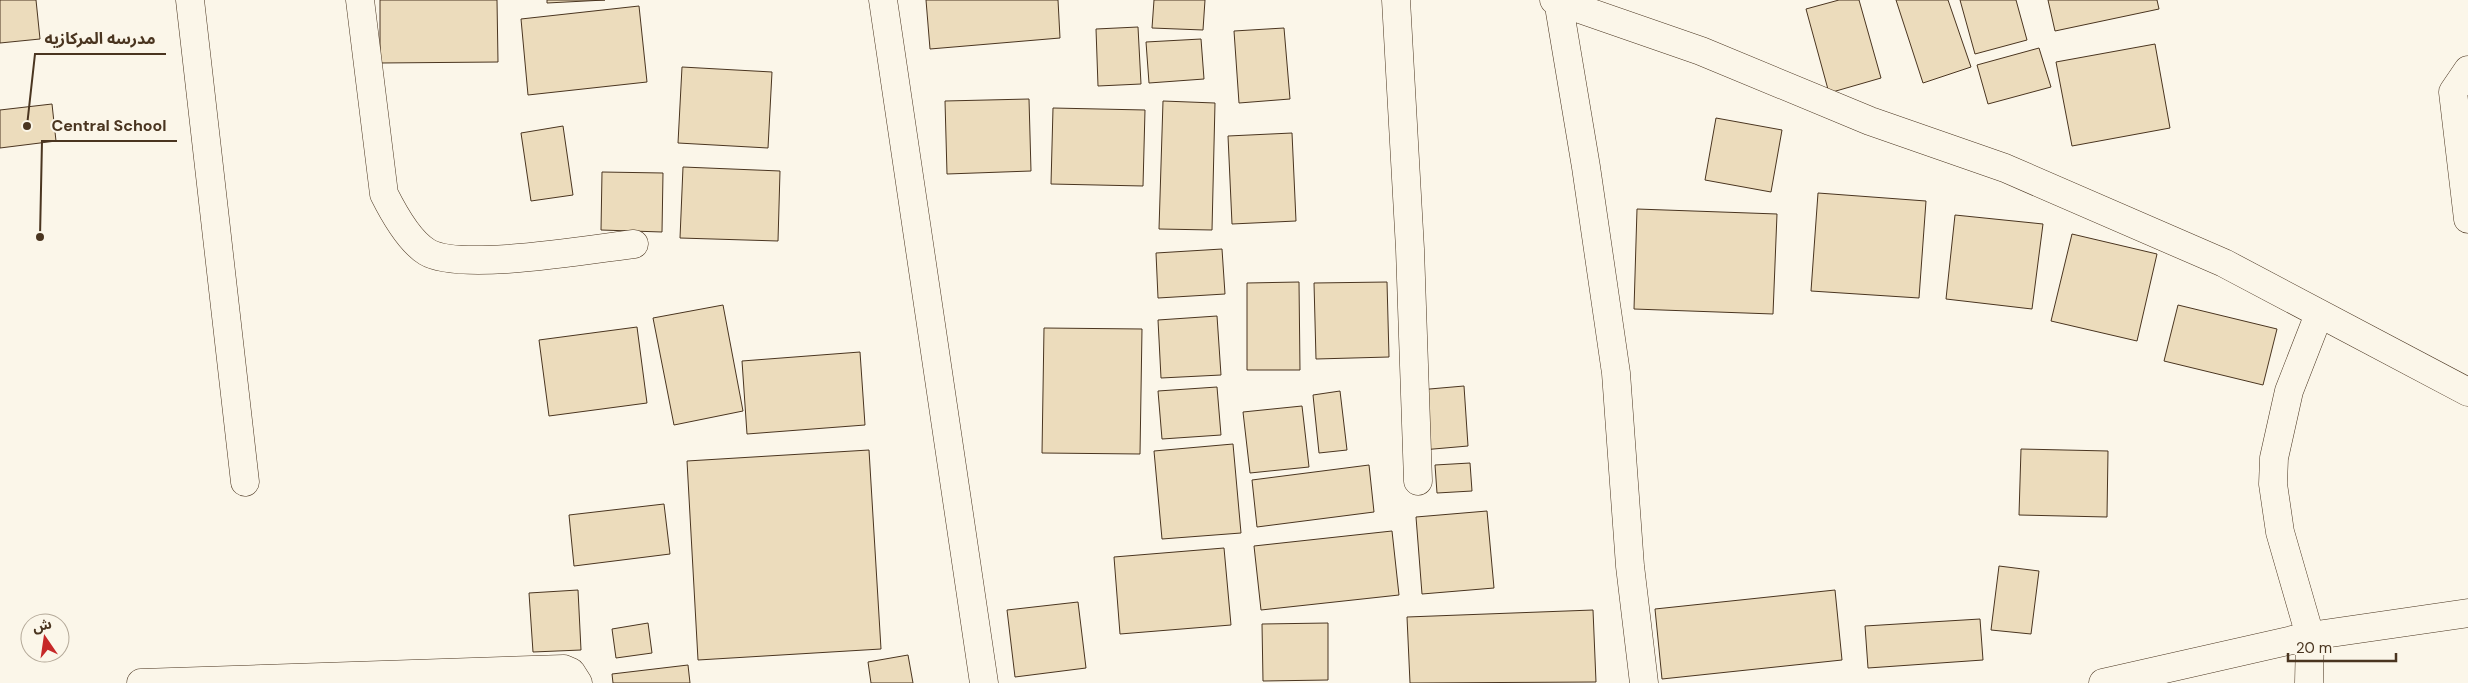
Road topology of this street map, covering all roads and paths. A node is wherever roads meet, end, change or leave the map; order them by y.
1 (190, 0) edge
2 (360, 0) edge
3 (883, 0) edge
4 (1396, 0) edge
5 (1556, 0) edge
6 (2468, 70) edge
7 (2468, 219) edge
8 (634, 244) dead end
9 (2319, 314) junction
10 (2468, 392) edge
11 (1418, 481) dead end
12 (245, 482) dead end
13 (2468, 613) edge
14 (2310, 636) junction
15 (141, 683) edge
16 (578, 683) edge
17 (984, 683) edge
18 (1644, 683) edge
19 (2104, 683) edge
20 (2308, 683) edge

1 - 12 street
2 - 8 street
3 - 17 street
4 - 11 street
5 - 9 street
5 - 18 street
6 - 7 street
9 - 10 street
9 - 14 street
13 - 14 street
14 - 19 street
14 - 20 street
15 - 16 street

